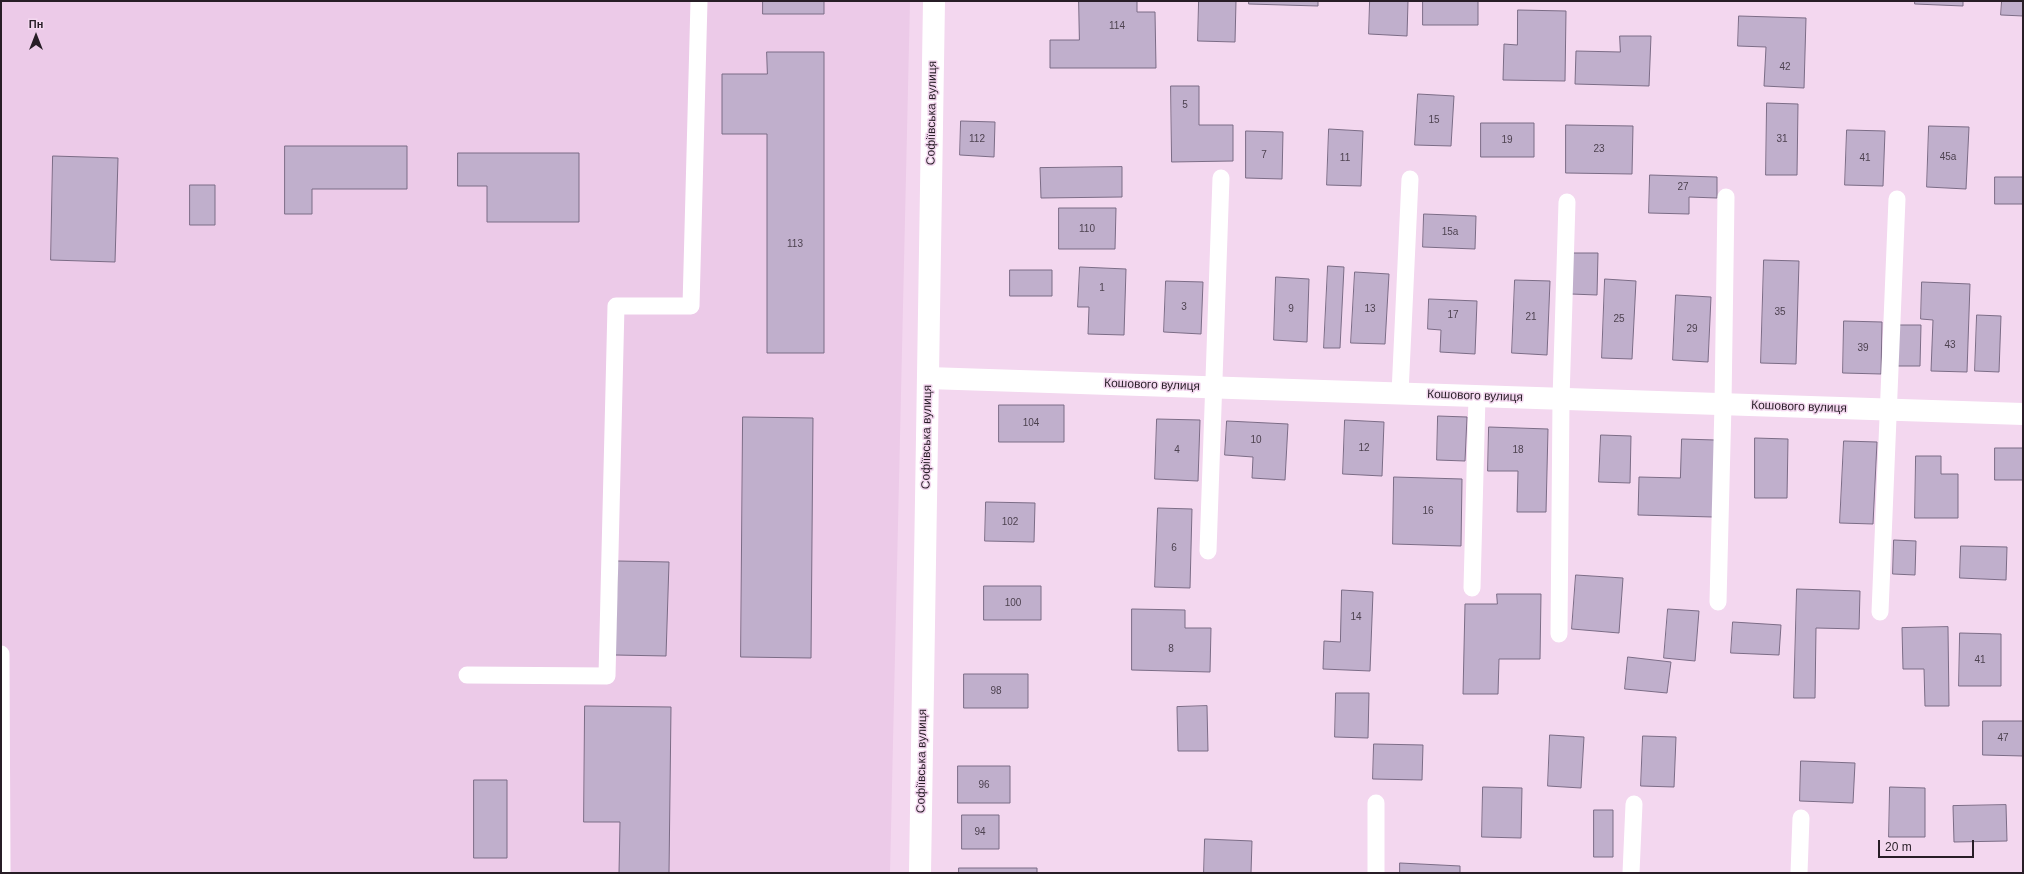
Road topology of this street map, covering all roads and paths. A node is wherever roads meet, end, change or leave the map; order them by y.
1 (699, 1) edge
2 (934, 1) edge
3 (1221, 178) dead end
4 (1410, 180) dead end
5 (1726, 197) dead end
6 (1897, 199) dead end
7 (1567, 202) dead end
8 (928, 378) junction
9 (1215, 387) junction
10 (1400, 394) junction
11 (1477, 396) junction
12 (1561, 399) junction
13 (1723, 404) junction
14 (1890, 410) junction
15 (2023, 414) edge
16 (1208, 551) dead end
17 (1472, 588) dead end
18 (1718, 602) dead end
19 (1880, 612) dead end
20 (1560, 634) dead end
21 (1, 654) edge
22 (467, 675) dead end
23 (1376, 803) dead end
24 (1634, 804) dead end
25 (1801, 818) dead end
26 (2, 873) edge
27 (920, 873) edge
28 (1376, 873) edge
29 (1631, 873) edge
30 (1799, 873) edge

1 - 22 lane
2 - 8 street, Софіївська вулиця
3 - 9 lane
4 - 10 lane
5 - 13 lane
6 - 14 lane
7 - 12 lane
8 - 9 street, Кошового вулиця
8 - 27 street, Софіївська вулиця
9 - 10 street, Кошового вулиця
9 - 16 lane
10 - 11 street, Кошового вулиця
11 - 12 street, Кошового вулиця
11 - 17 lane
12 - 13 street, Кошового вулиця
12 - 20 lane
13 - 14 street, Кошового вулиця
13 - 18 lane
14 - 15 street, Кошового вулиця
14 - 19 lane
21 - 26 lane
23 - 28 lane
24 - 29 lane
25 - 30 lane

